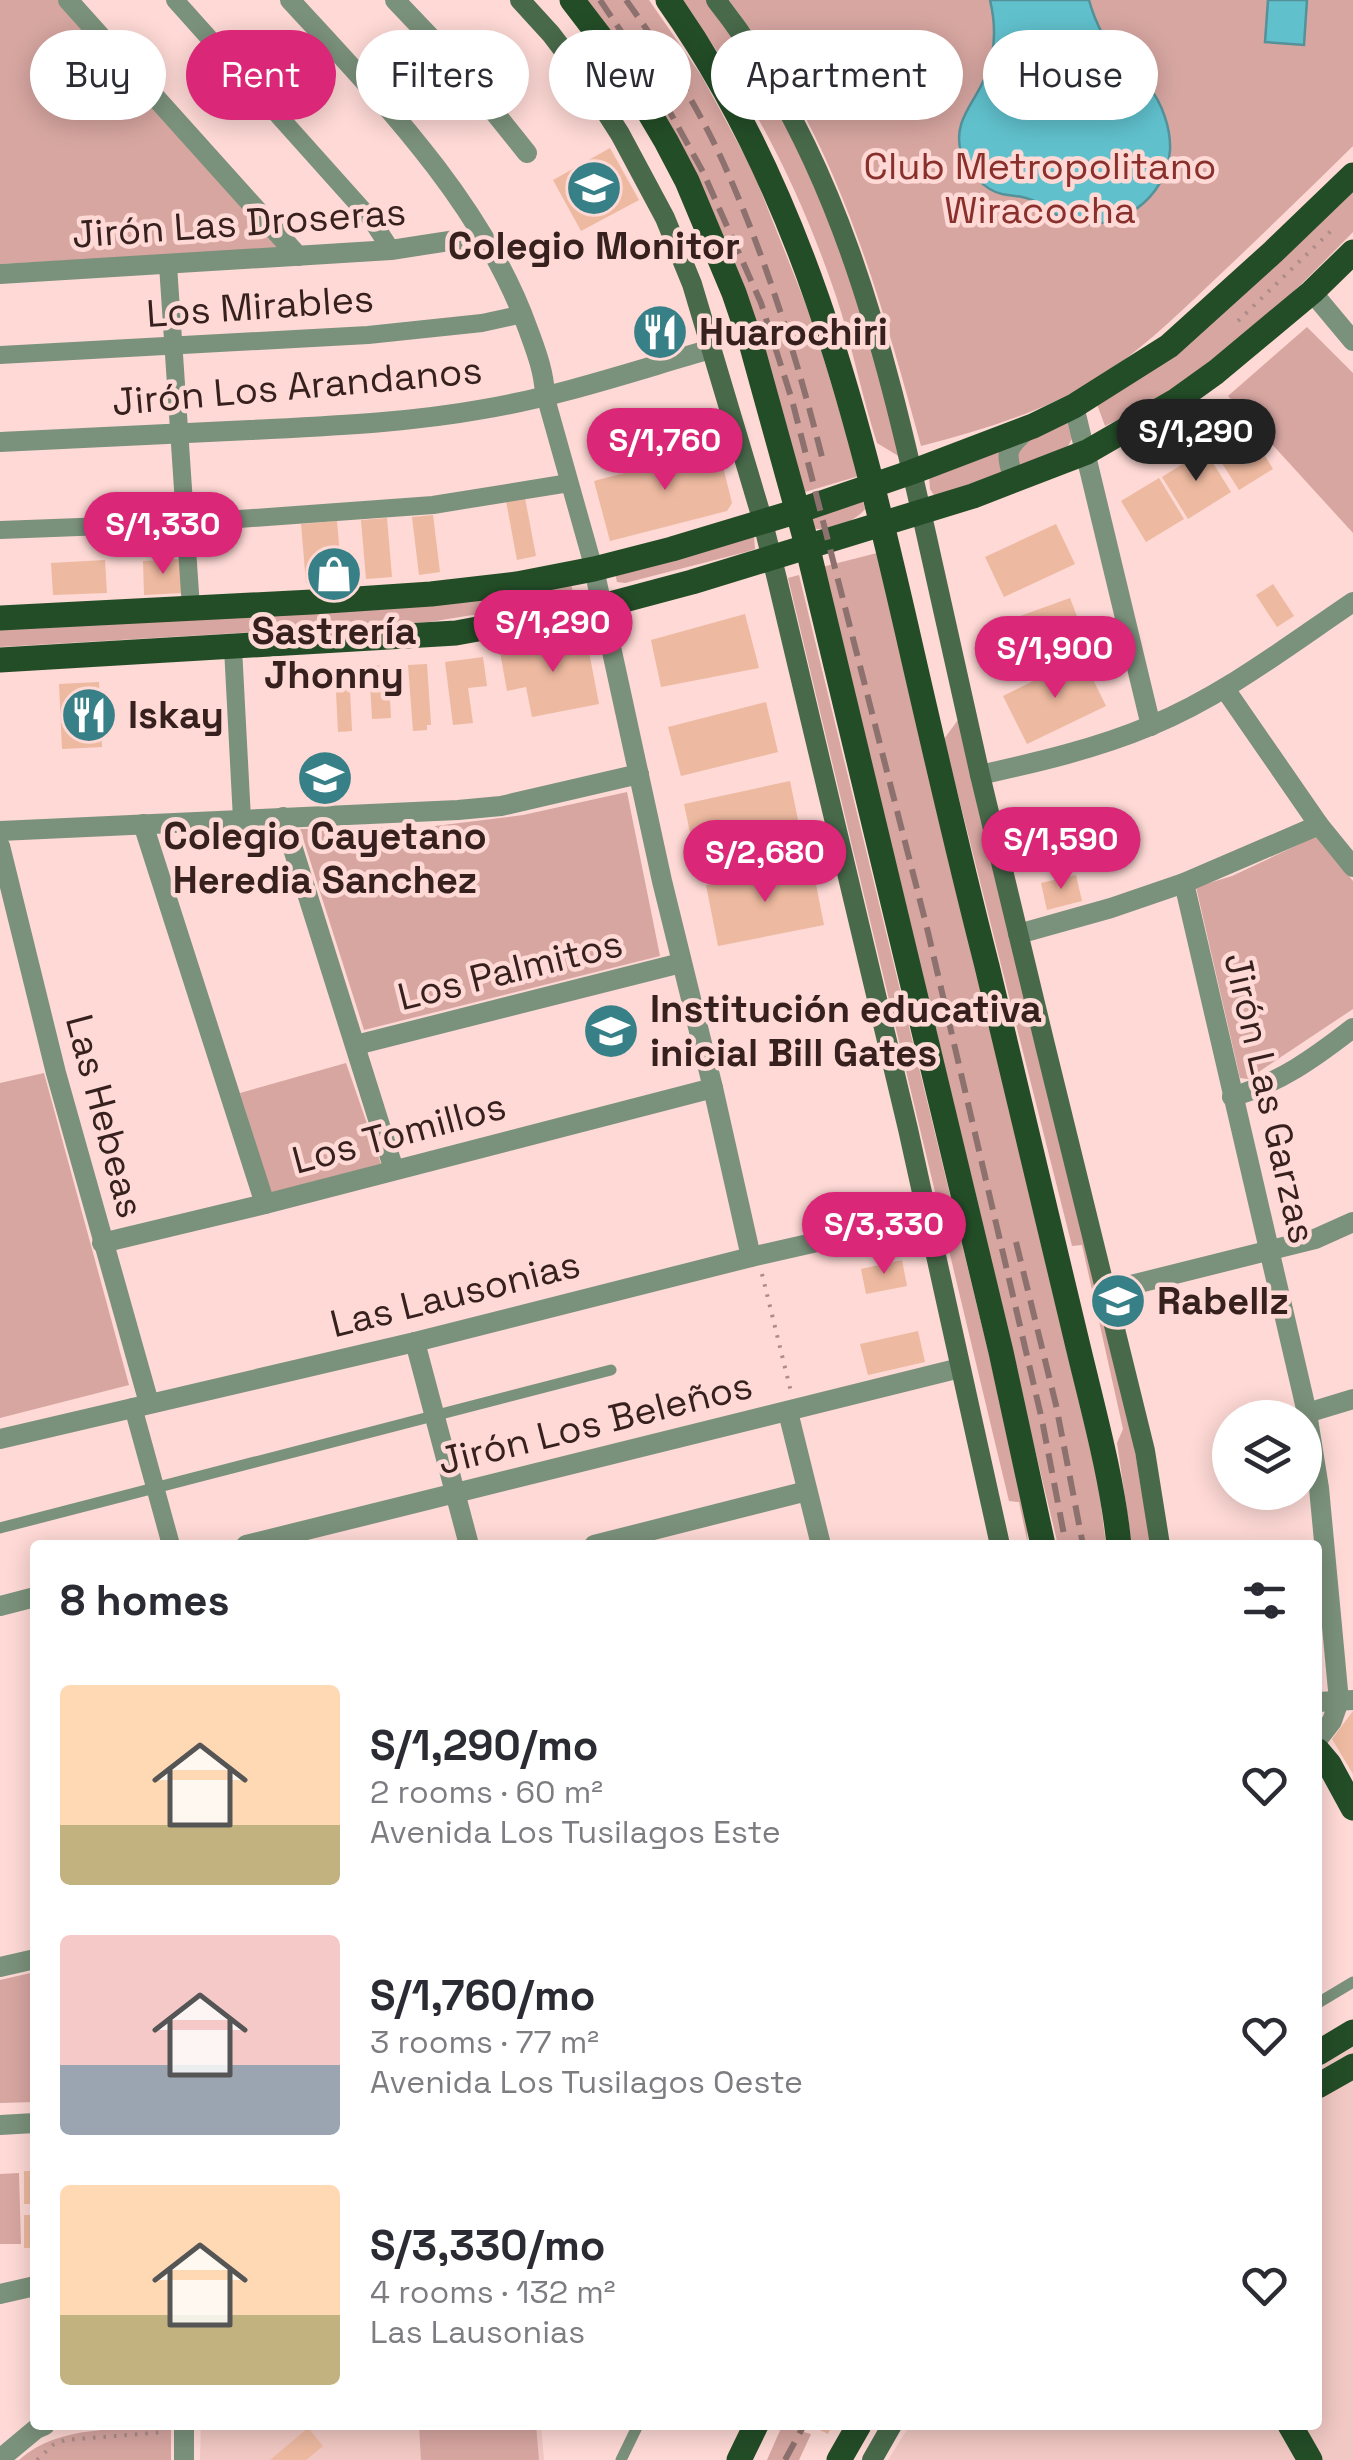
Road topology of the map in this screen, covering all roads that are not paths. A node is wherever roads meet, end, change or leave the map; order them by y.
1 (68, 0) edge
2 (175, 0) edge
3 (396, 0) edge
4 (520, 0) edge
5 (572, 0) edge
6 (668, 0) edge
7 (716, 0) edge
8 (294, 2) edge
9 (527, 153) dead end
10 (1353, 175) edge
11 (482, 236) junction
12 (391, 250) junction
13 (1353, 252) edge
14 (298, 256) junction
15 (168, 266) junction
16 (0, 274) edge
17 (1312, 292) junction
18 (522, 314) junction
19 (1353, 341) edge
20 (173, 347) junction
21 (712, 348) junction
22 (0, 355) edge
23 (544, 395) junction
24 (1074, 406) junction
25 (1033, 426) junction
26 (179, 433) junction
27 (0, 442) edge
28 (1086, 452) junction
29 (912, 472) junction
30 (1014, 481) junction
31 (569, 483) junction
32 (872, 485) junction
33 (798, 511) junction
34 (921, 511) junction
35 (763, 522) junction
36 (882, 522) junction
37 (185, 523) junction
38 (0, 530) edge
39 (807, 545) junction
40 (772, 556) junction
41 (594, 569) junction
42 (1353, 602) edge
43 (602, 606) junction
44 (191, 608) junction
45 (0, 618) edge
46 (233, 648) junction
47 (0, 660) edge
48 (1225, 689) junction
49 (1152, 726) junction
50 (639, 774) junction
51 (980, 775) junction
52 (284, 817) junction
53 (242, 819) junction
54 (143, 824) junction
55 (1318, 824) junction
56 (0, 830) edge
57 (0, 846) edge
58 (1353, 867) edge
59 (1184, 883) junction
60 (1018, 934) junction
61 (681, 963) junction
62 (1353, 1028) edge
63 (356, 1044) junction
64 (713, 1088) junction
65 (1232, 1097) junction
66 (394, 1170) junction
67 (265, 1204) junction
68 (927, 1217) junction
69 (1353, 1222) edge
70 (102, 1243) junction
71 (1270, 1251) junction
72 (754, 1256) junction
73 (1107, 1290) junction
74 (415, 1342) junction
75 (960, 1368) junction
76 (611, 1370) dead end
77 (1353, 1399) edge
78 (1304, 1400) edge
79 (140, 1405) junction
80 (1322, 1408) edge
81 (792, 1411) junction
82 (436, 1416) junction
83 (0, 1439) edge
84 (154, 1488) junction
85 (807, 1490) junction
86 (456, 1493) junction
87 (1321, 1510) edge
88 (0, 1528) edge
89 (170, 1540) edge
90 (266, 1540) edge
91 (468, 1540) edge
92 (613, 1540) edge
93 (820, 1540) edge
94 (999, 1540) edge
95 (1042, 1540) edge
96 (1117, 1540) edge
97 (1159, 1540) edge
98 (30, 1598) edge
99 (0, 1606) edge
100 (1336, 1701) edge
101 (1322, 1734) edge
102 (1322, 1756) edge
103 (1353, 1808) edge
104 (30, 1960) edge
105 (0, 1966) edge
106 (1353, 1982) edge
107 (1322, 2001) edge
108 (1353, 2032) edge
109 (1322, 2051) edge
110 (1353, 2066) edge
111 (1322, 2084) edge
112 (30, 2123) edge
113 (0, 2125) edge
114 (30, 2287) edge
115 (0, 2294) edge
116 (35, 2430) edge
117 (176, 2430) edge
118 (636, 2430) edge
119 (754, 2430) edge
120 (855, 2430) edge
121 (889, 2430) edge
122 (1293, 2430) edge
123 (0, 2459) edge
124 (184, 2460) edge
125 (621, 2460) edge
126 (739, 2460) edge
127 (839, 2460) edge
128 (872, 2460) edge
129 (1310, 2460) edge

1 - 14 street
2 - 12 street
3 - 9 street
4 - 21 main road
5 - 33 main road
6 - 32 main road
7 - 29 main road
8 - 11 street
10 - 24 main road
11 - 12 street, Jirón Las Droseras
11 - 18 street
12 - 14 street, Jirón Las Droseras
13 - 17 main road
14 - 15 street, Jirón Las Droseras
15 - 16 street, Jirón Las Droseras
15 - 20 street
17 - 19 street
17 - 28 main road
18 - 20 street, Los Mirables
18 - 23 street
20 - 22 street, Los Mirables
20 - 26 street
21 - 23 street, Jirón Los Arandanos
21 - 35 main road
23 - 26 street, Jirón Los Arandanos
23 - 31 street
24 - 25 main road
24 - 28 street
25 - 29 main road
25 - 30 street
26 - 27 street, Jirón Los Arandanos
26 - 37 street
28 - 30 main road
28 - 49 street
29 - 32 main road
29 - 34 main road
30 - 34 main road
31 - 37 street
31 - 41 street
32 - 33 main road
32 - 36 main road
33 - 35 main road
33 - 39 main road
34 - 36 main road
34 - 51 main road
35 - 40 main road
35 - 41 main road
36 - 39 main road
36 - 96 main road
37 - 38 street
37 - 44 street
39 - 40 main road
39 - 95 main road
40 - 43 main road
40 - 68 main road
41 - 43 street
41 - 44 main road
42 - 48 street
43 - 46 main road
43 - 50 street
44 - 45 main road
46 - 47 main road
46 - 53 street
48 - 49 street
48 - 55 street
49 - 51 street
50 - 52 street
50 - 61 street
51 - 60 main road
52 - 53 street
52 - 63 street
53 - 54 street
54 - 56 street
54 - 67 street
55 - 58 street
55 - 59 street
57 - 70 street, Las Hebeas
59 - 60 street
59 - 65 street, Jirón Las Garzas
60 - 73 main road
61 - 63 street, Los Palmitos
61 - 64 street
62 - 65 street
63 - 66 street
64 - 66 street, Los Tomillos
64 - 72 street
65 - 71 street, Jirón Las Garzas
66 - 67 street, Los Tomillos
67 - 70 street, Los Tomillos
68 - 72 street, Las Lausonias
68 - 75 main road
69 - 71 street
70 - 79 street, Las Hebeas
71 - 73 street
71 - 78 street, Jirón Las Garzas
72 - 74 street, Las Lausonias
73 - 97 main road
74 - 79 street, Las Lausonias
74 - 82 street
75 - 81 street, Jirón Los Beleños
75 - 94 main road
76 - 82 lane
77 - 80 street
79 - 83 street, Las Lausonias
79 - 84 street
81 - 85 street
81 - 86 street, Jirón Los Beleños
82 - 84 lane
82 - 86 street
84 - 88 lane
84 - 89 street
85 - 92 street
85 - 93 street
86 - 90 street, Jirón Los Beleños
86 - 91 street
87 - 100 street, Jirón Las Garzas
98 - 99 street
100 - 101 street, Jirón Las Garzas
102 - 103 main road
104 - 105 street
106 - 107 lane
108 - 109 main road
110 - 111 main road
112 - 113 street
114 - 115 street
116 - 123 street
117 - 124 street
118 - 125 lane
119 - 126 main road
120 - 127 main road
121 - 128 main road
122 - 129 main road

